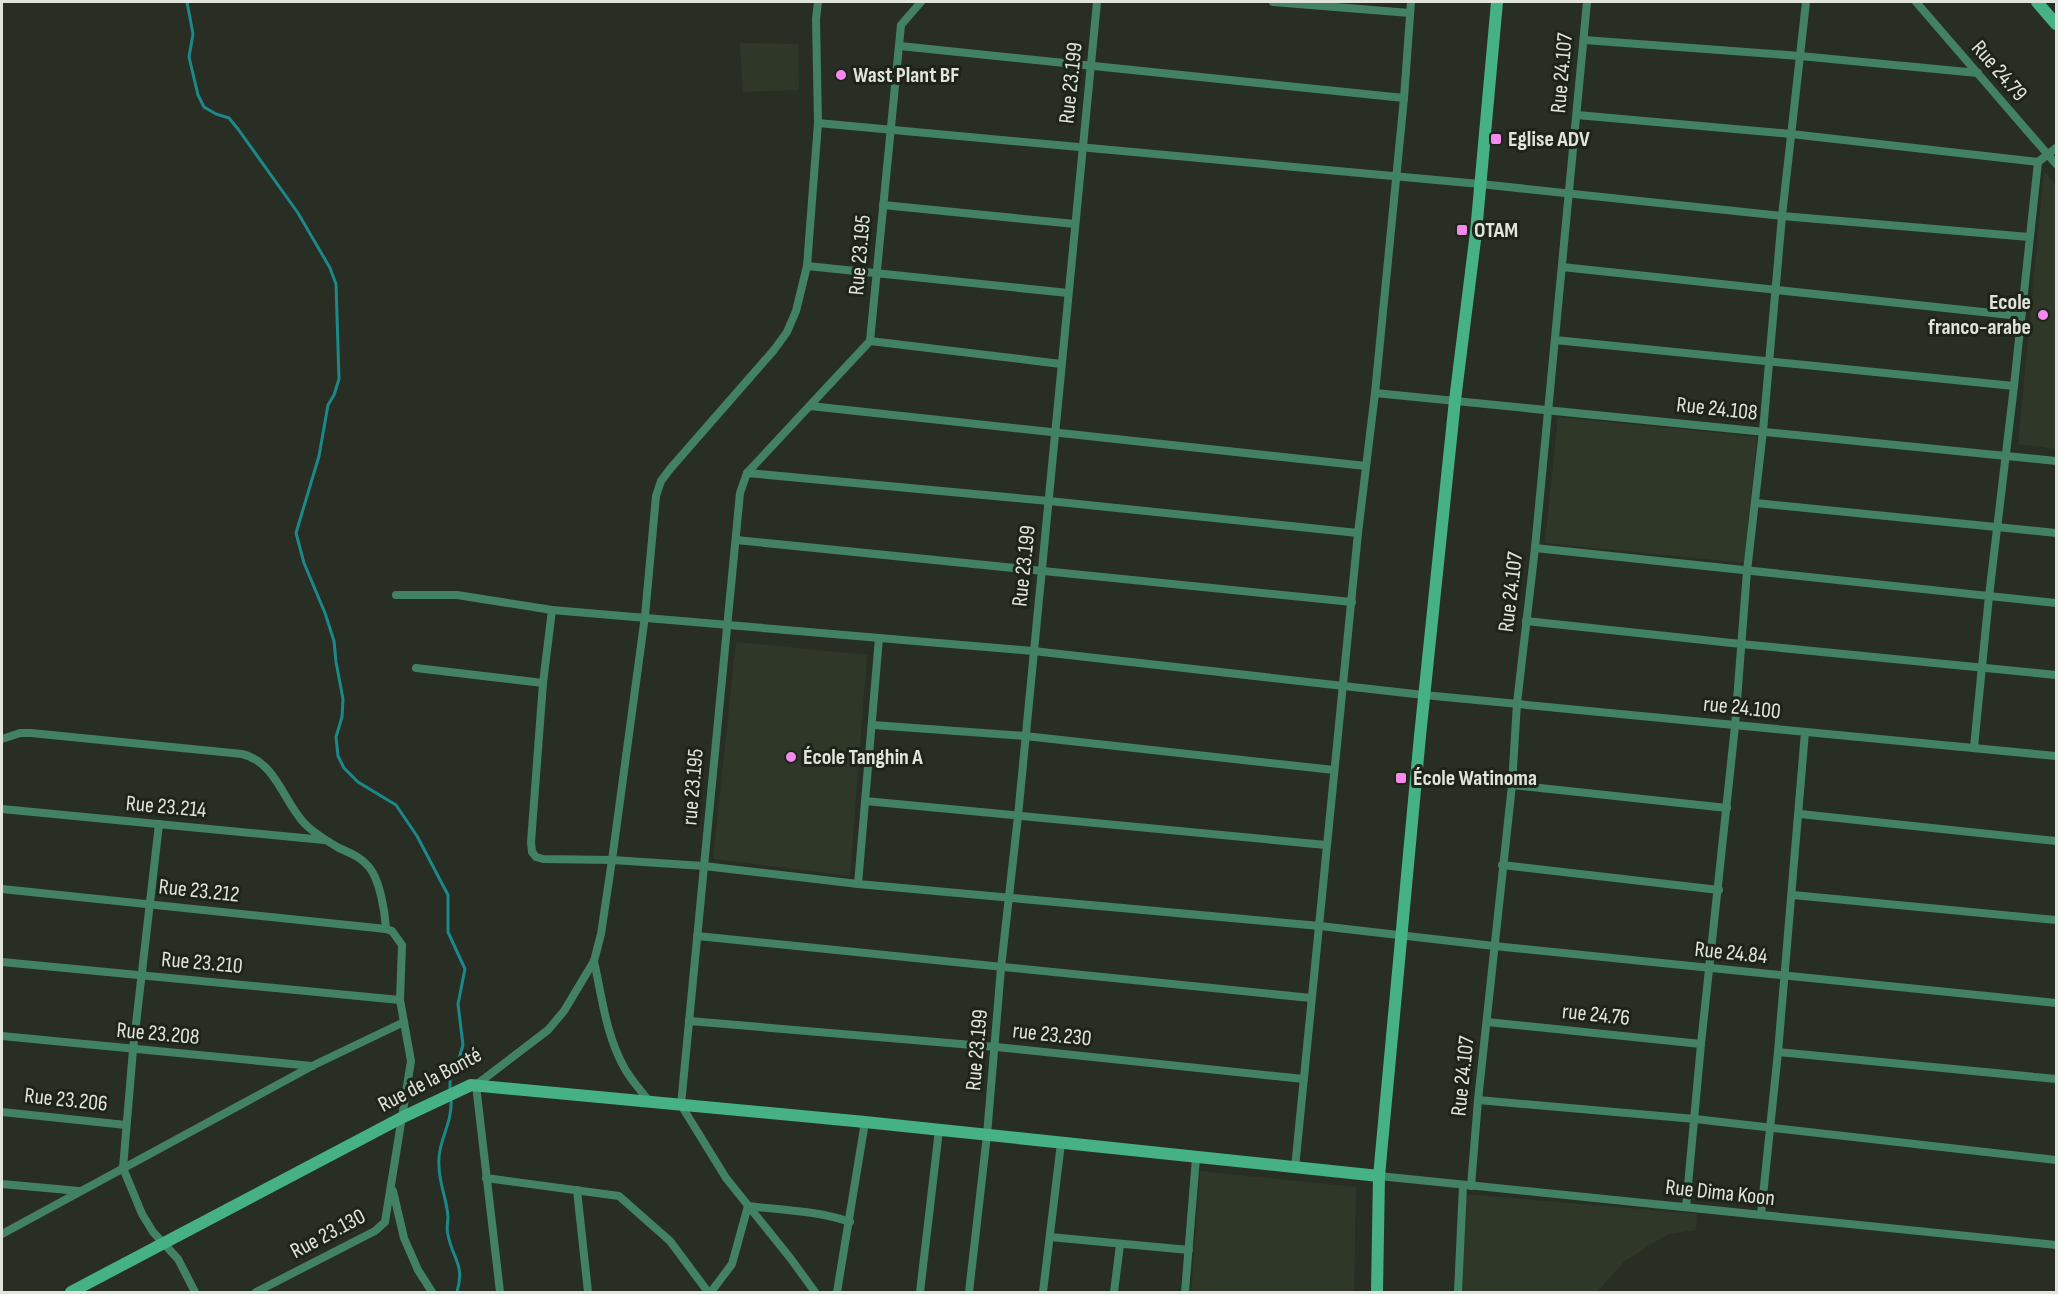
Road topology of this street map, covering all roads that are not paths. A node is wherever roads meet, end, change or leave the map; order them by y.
1 (818, 2) edge
2 (921, 2) edge
3 (1097, 2) edge
4 (1273, 2) edge
5 (1411, 2) edge
6 (1497, 2) edge
7 (1587, 2) edge
8 (1806, 2) edge
9 (1916, 2) edge
10 (2037, 2) edge
11 (1410, 13) junction
12 (2056, 24) edge
13 (1584, 39) junction
14 (900, 46) junction
15 (1800, 56) junction
16 (1091, 65) junction
17 (1978, 73) junction
18 (1404, 98) junction
19 (1577, 115) junction
20 (818, 123) junction
21 (891, 130) junction
22 (1791, 134) junction
23 (1083, 148) junction
24 (2056, 148) edge
25 (2049, 154) junction
26 (2038, 162) junction
27 (2056, 164) edge
28 (1396, 177) junction
29 (1480, 184) junction
30 (1569, 194) junction
31 (883, 205) junction
32 (1782, 216) junction
33 (1075, 224) junction
34 (2029, 237) junction
35 (807, 266) junction
36 (1562, 267) junction
37 (877, 274) junction
38 (1775, 291) junction
39 (1068, 293) junction
40 (2020, 316) junction
41 (1555, 340) junction
42 (870, 341) junction
43 (1769, 362) junction
44 (1061, 364) junction
45 (2014, 386) junction
46 (1375, 393) junction
47 (1455, 400) junction
48 (810, 406) junction
49 (1548, 410) junction
50 (1763, 431) junction
51 (1055, 434) junction
52 (2006, 456) junction
53 (2056, 461) edge
54 (1366, 466) junction
55 (747, 473) junction
56 (1049, 501) junction
57 (1756, 503) junction
58 (1998, 527) junction
59 (2056, 533) edge
60 (1358, 534) junction
61 (736, 540) junction
62 (1535, 548) junction
63 (1747, 571) junction
64 (1042, 572) junction
65 (396, 595) dead end
66 (1989, 596) junction
67 (1352, 602) junction
68 (2056, 603) edge
69 (552, 610) junction
70 (645, 616) junction
71 (1526, 621) junction
72 (727, 625) junction
73 (879, 638) junction
74 (1741, 644) junction
75 (1033, 651) junction
76 (416, 668) dead end
77 (1983, 668) junction
78 (2056, 675) edge
79 (543, 683) junction
80 (1343, 686) junction
81 (1424, 695) junction
82 (1517, 703) junction
83 (873, 725) junction
84 (1735, 726) junction
85 (1805, 732) junction
86 (1024, 736) junction
87 (2, 739) edge
88 (1974, 747) junction
89 (2056, 756) edge
90 (1334, 770) junction
91 (1512, 785) junction
92 (865, 801) junction
93 (1727, 808) junction
94 (2, 809) edge
95 (1800, 814) junction
96 (1018, 816) junction
97 (159, 824) junction
98 (326, 840) junction
99 (2056, 841) edge
100 (1326, 845) junction
101 (612, 860) junction
102 (1502, 865) junction
103 (704, 866) junction
104 (858, 884) junction
105 (2, 889) edge
106 (1719, 890) junction
107 (1793, 895) junction
108 (1009, 898) junction
109 (151, 904) junction
110 (2056, 920) edge
111 (1320, 926) junction
112 (389, 930) junction
113 (1401, 935) junction
114 (697, 936) junction
115 (1494, 946) junction
116 (594, 961) junction
117 (2, 962) edge
118 (1001, 968) junction
119 (1709, 969) junction
120 (143, 975) junction
121 (1784, 976) junction
122 (1311, 998) junction
123 (400, 1000) junction
124 (2056, 1003) edge
125 (689, 1021) junction
126 (404, 1022) junction
127 (1487, 1022) junction
128 (2, 1036) edge
129 (1701, 1044) junction
130 (996, 1047) junction
131 (133, 1050) junction
132 (1778, 1052) junction
133 (312, 1066) junction
134 (1304, 1079) junction
135 (2056, 1079) edge
136 (472, 1085) junction
137 (1478, 1100) junction
138 (650, 1102) junction
139 (681, 1105) junction
140 (2, 1112) edge
141 (403, 1117) junction
142 (1695, 1119) junction
143 (865, 1122) junction
144 (126, 1125) junction
145 (1769, 1128) junction
146 (939, 1130) junction
147 (987, 1135) junction
148 (1061, 1143) junction
149 (1196, 1158) junction
150 (2056, 1160) edge
151 (123, 1168) junction
152 (1295, 1168) junction
153 (1379, 1176) junction
154 (486, 1178) junction
155 (2, 1184) edge
156 (1467, 1186) junction
157 (392, 1188) junction
158 (576, 1190) junction
159 (80, 1191) junction
160 (748, 1206) junction
161 (1686, 1208) junction
162 (1761, 1215) junction
163 (850, 1222) junction
164 (2, 1234) edge
165 (1050, 1237) junction
166 (165, 1244) junction
167 (1120, 1245) junction
168 (2056, 1245) edge
169 (1189, 1250) junction
170 (71, 1293) edge
171 (195, 1293) edge
172 (256, 1293) edge
173 (432, 1293) edge
174 (500, 1293) edge
175 (588, 1293) edge
176 (710, 1293) edge
177 (815, 1293) edge
178 (837, 1293) edge
179 (920, 1293) edge
180 (969, 1293) edge
181 (1043, 1293) edge
182 (1114, 1293) edge
183 (1185, 1293) edge
184 (1377, 1293) edge
185 (1458, 1293) edge

1 - 20 street, Rue de la Bonté
2 - 14 street, Rue 23.195
3 - 16 street, Rue 23.199
4 - 11 street
5 - 11 street
6 - 29 street
7 - 13 street, Rue 24.107
8 - 15 street
9 - 17 street, Rue 24.79
10 - 12 street
11 - 18 street
13 - 15 street
13 - 19 street, Rue 24.107
14 - 16 street
14 - 21 street, Rue 23.195
15 - 17 street
15 - 22 street
16 - 18 street
16 - 23 street, Rue 23.199
17 - 25 street, Rue 24.79
18 - 28 street
19 - 22 street
19 - 30 street, Rue 24.107
20 - 21 street
20 - 35 street, Rue de la Bonté
21 - 23 street
21 - 31 street, Rue 23.195
22 - 26 street
22 - 32 street
23 - 28 street
23 - 33 street, Rue 23.199
24 - 25 street
25 - 26 street
25 - 27 street, Rue 24.79
26 - 34 street
28 - 29 street
28 - 46 street
29 - 30 street
29 - 47 street
30 - 32 street
30 - 36 street, Rue 24.107
31 - 33 street
31 - 37 street, Rue 23.195
32 - 34 street
32 - 38 street
33 - 39 street, Rue 23.199
34 - 40 street
35 - 37 street
35 - 70 street, Rue de la Bonté
36 - 38 street
36 - 41 street, Rue 24.107
37 - 39 street
37 - 42 street, Rue 23.195
38 - 40 street
38 - 43 street
39 - 44 street, Rue 23.199
40 - 45 street
41 - 43 street
41 - 49 street, Rue 24.107
42 - 44 street
42 - 48 street
43 - 45 street
43 - 50 street
44 - 51 street, Rue 23.199
45 - 52 street
46 - 47 street, Rue 24.108
46 - 54 street
47 - 49 street, Rue 24.108
47 - 81 street
48 - 51 street
48 - 55 street
49 - 50 street, Rue 24.108
49 - 62 street, Rue 24.107
50 - 52 street, Rue 24.108
50 - 57 street
51 - 54 street
51 - 56 street, Rue 23.199
52 - 53 street, Rue 24.108
52 - 58 street
54 - 60 street
55 - 56 street
55 - 61 street, rue 23.195
56 - 60 street
56 - 64 street, Rue 23.199
57 - 58 street
57 - 63 street
58 - 59 street
58 - 66 street
60 - 67 street
61 - 64 street
61 - 72 street, rue 23.195
62 - 63 street
62 - 71 street, Rue 24.107
63 - 66 street
63 - 74 street
64 - 67 street
64 - 75 street, Rue 23.199
65 - 69 street, rue 24.100
66 - 68 street
66 - 77 street
67 - 80 street
69 - 70 street, rue 24.100
69 - 79 street
70 - 72 street, rue 24.100
70 - 101 street, Rue de la Bonté
71 - 74 street
71 - 82 street, Rue 24.107
72 - 73 street, rue 24.100
72 - 103 street, rue 23.195
73 - 75 street, rue 24.100
73 - 83 street
74 - 77 street
74 - 84 street
75 - 80 street, rue 24.100
75 - 86 street, Rue 23.199
76 - 79 street
77 - 78 street
77 - 88 street
79 - 101 street, Rue 24.84
80 - 81 street, rue 24.100
80 - 90 street
81 - 82 street, rue 24.100
81 - 113 street
82 - 84 street, rue 24.100
82 - 91 street, Rue 24.107
83 - 86 street
83 - 92 street
84 - 85 street, rue 24.100
84 - 93 street
85 - 88 street, rue 24.100
85 - 95 street
86 - 90 street
86 - 96 street, Rue 23.199
87 - 98 street
88 - 89 street, rue 24.100
90 - 100 street
91 - 93 street
91 - 102 street, Rue 24.107
92 - 96 street
92 - 104 street
93 - 106 street
94 - 97 street, Rue 23.214
95 - 99 street
95 - 107 street
96 - 100 street
96 - 108 street, Rue 23.199
97 - 98 street, Rue 23.214
97 - 109 street
98 - 112 street, Rue 23.130
100 - 111 street
101 - 103 street, Rue 24.84
101 - 116 street, Rue de la Bonté
102 - 106 street
102 - 115 street, Rue 24.107
103 - 104 street, Rue 24.84
103 - 114 street, rue 23.195
104 - 108 street, Rue 24.84
105 - 109 street, Rue 23.212
106 - 119 street
107 - 110 street
107 - 121 street
108 - 111 street, Rue 24.84
108 - 118 street, Rue 23.199
109 - 112 street, Rue 23.212
109 - 120 street
111 - 113 street, Rue 24.84
111 - 122 street
112 - 123 street, Rue 23.130
113 - 115 street, Rue 24.84
113 - 153 street
114 - 118 street
114 - 125 street, rue 23.195
115 - 119 street, Rue 24.84
115 - 127 street, Rue 24.107
116 - 136 street, Rue de la Bonté
116 - 138 street
117 - 120 street, Rue 23.210
118 - 122 street
118 - 130 street, Rue 23.199
119 - 121 street, Rue 24.84
119 - 129 street
120 - 123 street, Rue 23.210
120 - 131 street
121 - 124 street, Rue 24.84
121 - 132 street
122 - 134 street
123 - 126 street, Rue 23.130
125 - 130 street, rue 23.230
125 - 139 street, rue 23.195
126 - 133 street
126 - 141 street, Rue 23.130
127 - 129 street, rue 24.76
127 - 137 street, Rue 24.107
128 - 131 street, Rue 23.208
129 - 142 street
130 - 134 street, rue 23.230
130 - 147 street, Rue 23.199
131 - 133 street, Rue 23.208
131 - 144 street
132 - 135 street
132 - 145 street
133 - 151 street
134 - 152 street
136 - 138 street
136 - 141 street, Rue de la Bonté
136 - 154 street
137 - 142 street
137 - 156 street, Rue 24.107
138 - 139 street
139 - 143 street
139 - 160 street
140 - 144 street, Rue 23.206
141 - 157 street, Rue 23.130
141 - 166 street, Rue de la Bonté
142 - 145 street
142 - 161 street
143 - 146 street
143 - 163 street
144 - 151 street
145 - 150 street
145 - 162 street
146 - 147 street
146 - 179 street
147 - 148 street
147 - 180 street, Rue 23.199
148 - 149 street
148 - 165 street
149 - 152 street
149 - 169 street
151 - 159 street
151 - 166 street
152 - 153 street
153 - 156 street, Rue Dima Koon
153 - 184 street
154 - 158 street
154 - 174 street
155 - 159 street
156 - 161 street, Rue Dima Koon
156 - 185 street, Rue 24.107
157 - 172 street, Rue 23.130
157 - 173 street
158 - 175 street
158 - 176 street
159 - 164 street
160 - 163 street
160 - 176 street
160 - 177 street
161 - 162 street, Rue Dima Koon
162 - 168 street, Rue Dima Koon
163 - 178 street
165 - 167 street
165 - 181 street
166 - 170 street, Rue de la Bonté
166 - 171 street
167 - 169 street
167 - 182 street
169 - 183 street

